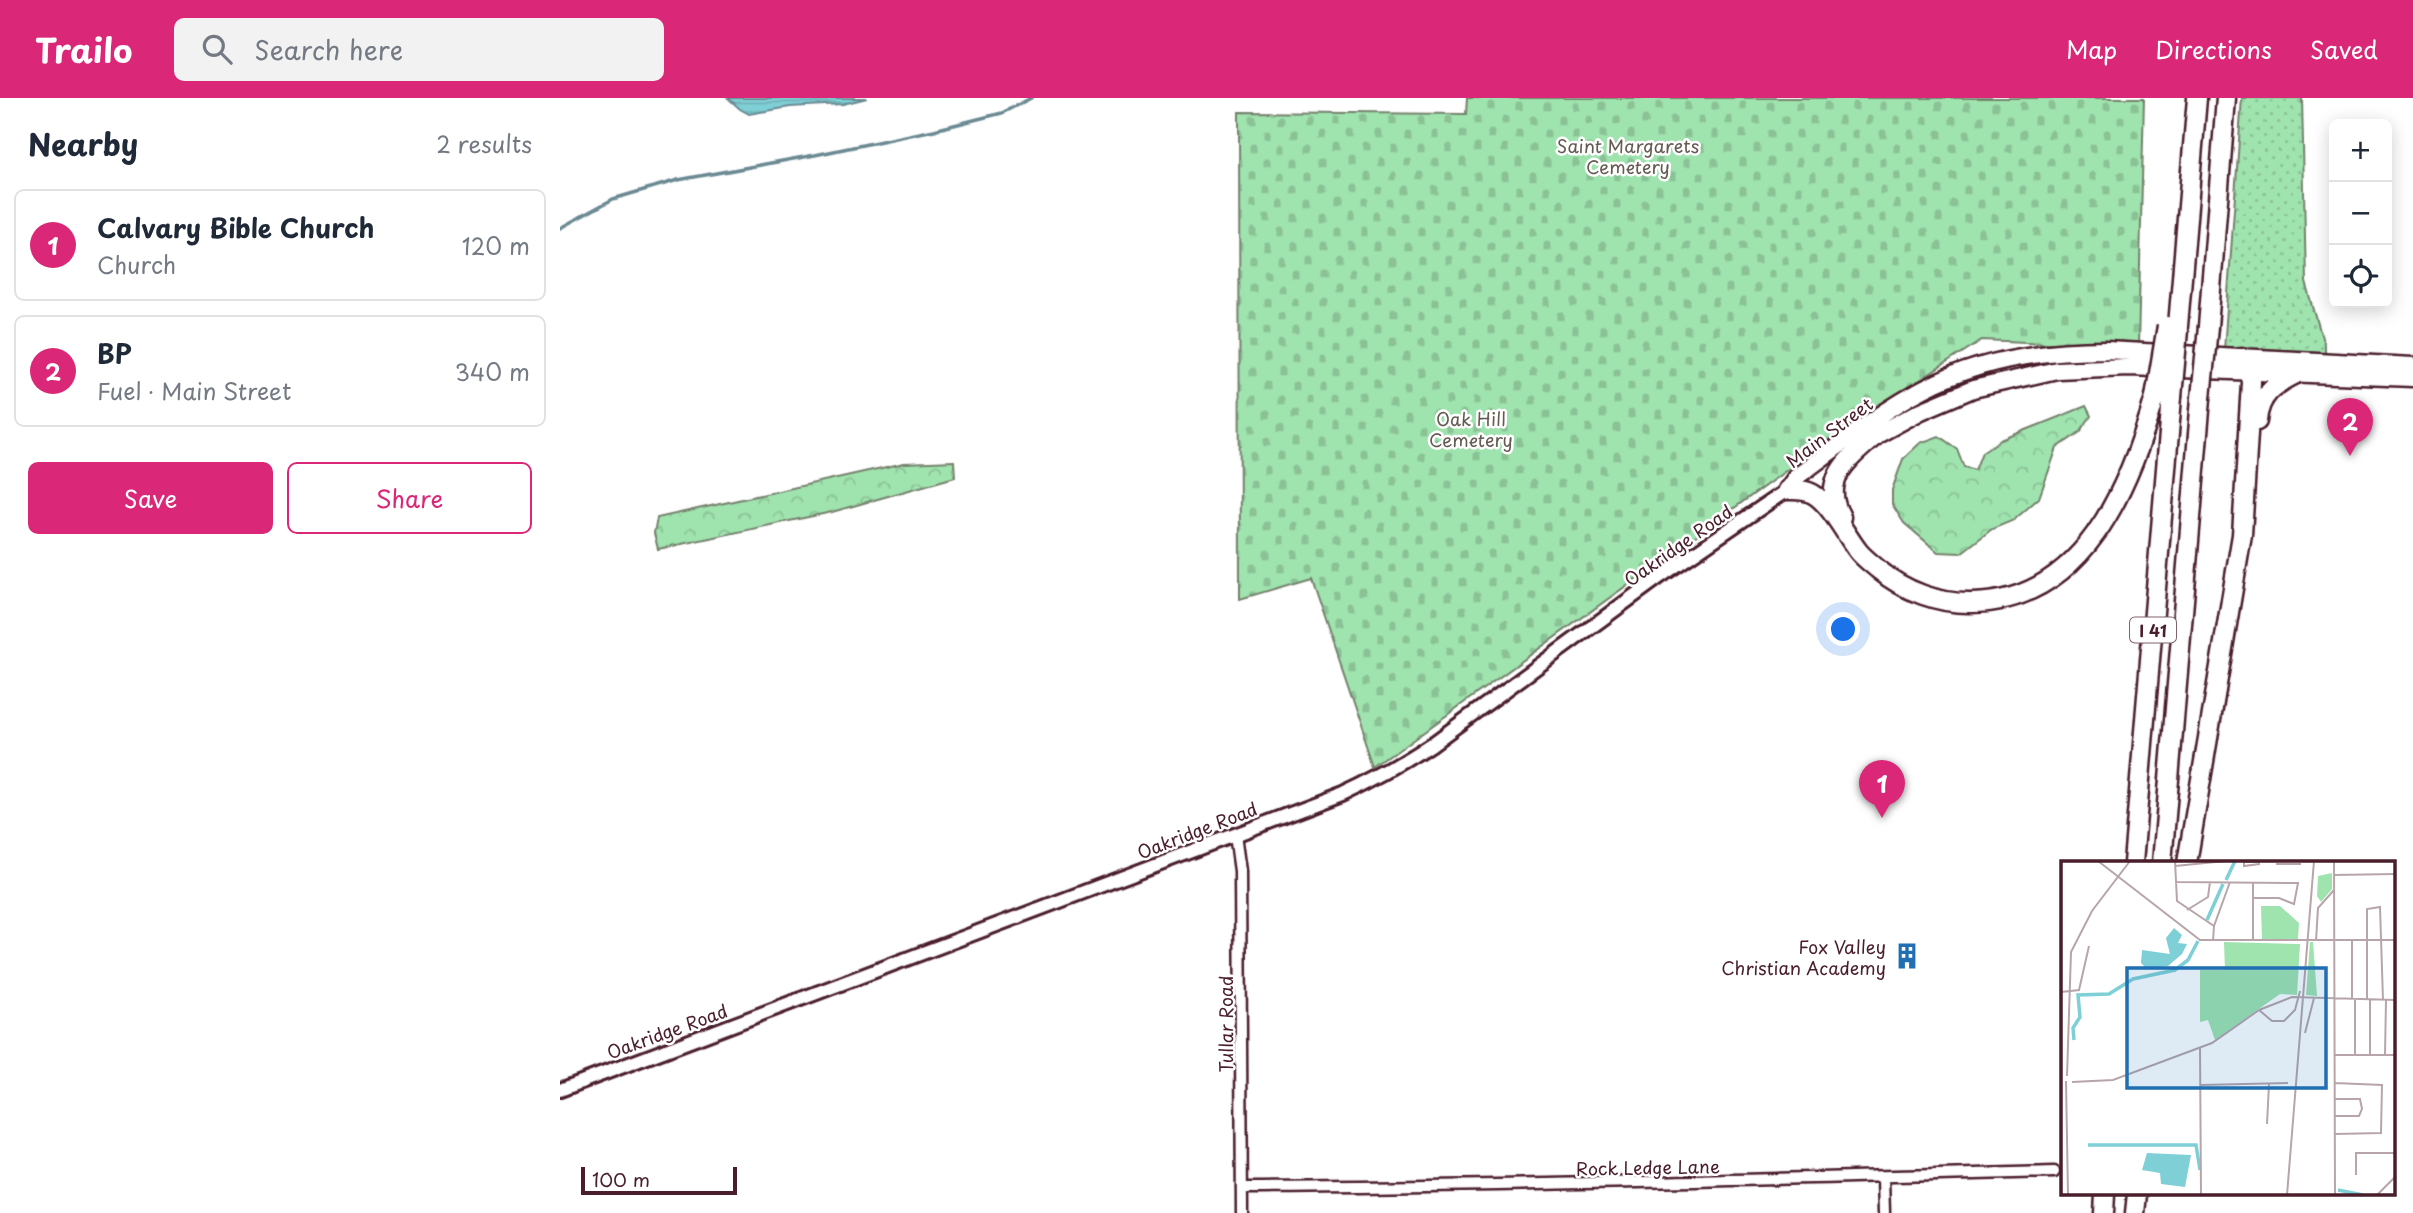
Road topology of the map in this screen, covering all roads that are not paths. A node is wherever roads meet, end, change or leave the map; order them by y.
1 (2197, 98) edge
2 (2226, 98) edge
3 (2245, 364) junction
4 (2413, 366) edge
5 (2297, 374) junction
6 (2413, 378) edge
7 (2164, 397) junction
8 (1876, 435) junction
9 (1787, 490) junction
10 (2242, 535) junction
11 (1870, 561) junction
12 (1234, 835) junction
13 (2133, 861) edge
14 (2162, 861) edge
15 (2187, 861) edge
16 (560, 1090) edge
17 (2054, 1172) dead end
18 (1883, 1178) junction
19 (1242, 1188) junction
20 (1242, 1213) edge
21 (1884, 1213) edge

1 - 7 highway, I 41, bridge
2 - 14 highway, I 41, bridge
3 - 4 main road, Main Street
3 - 5 main road, Main Street
3 - 8 main road, Main Street
3 - 9 main road, Main Street
3 - 10 highway
5 - 6 main road, Main Street
5 - 10 highway
7 - 11 highway
7 - 13 highway, I 41
8 - 9 main road, Main Street
8 - 11 highway
9 - 11 highway
9 - 12 street, Oakridge Road
10 - 15 highway
12 - 16 street, Oakridge Road
12 - 19 street, Tullar Road
17 - 18 street, Rock Ledge Lane
18 - 19 street, Rock Ledge Lane
18 - 21 street
19 - 20 street, Tullar Road

